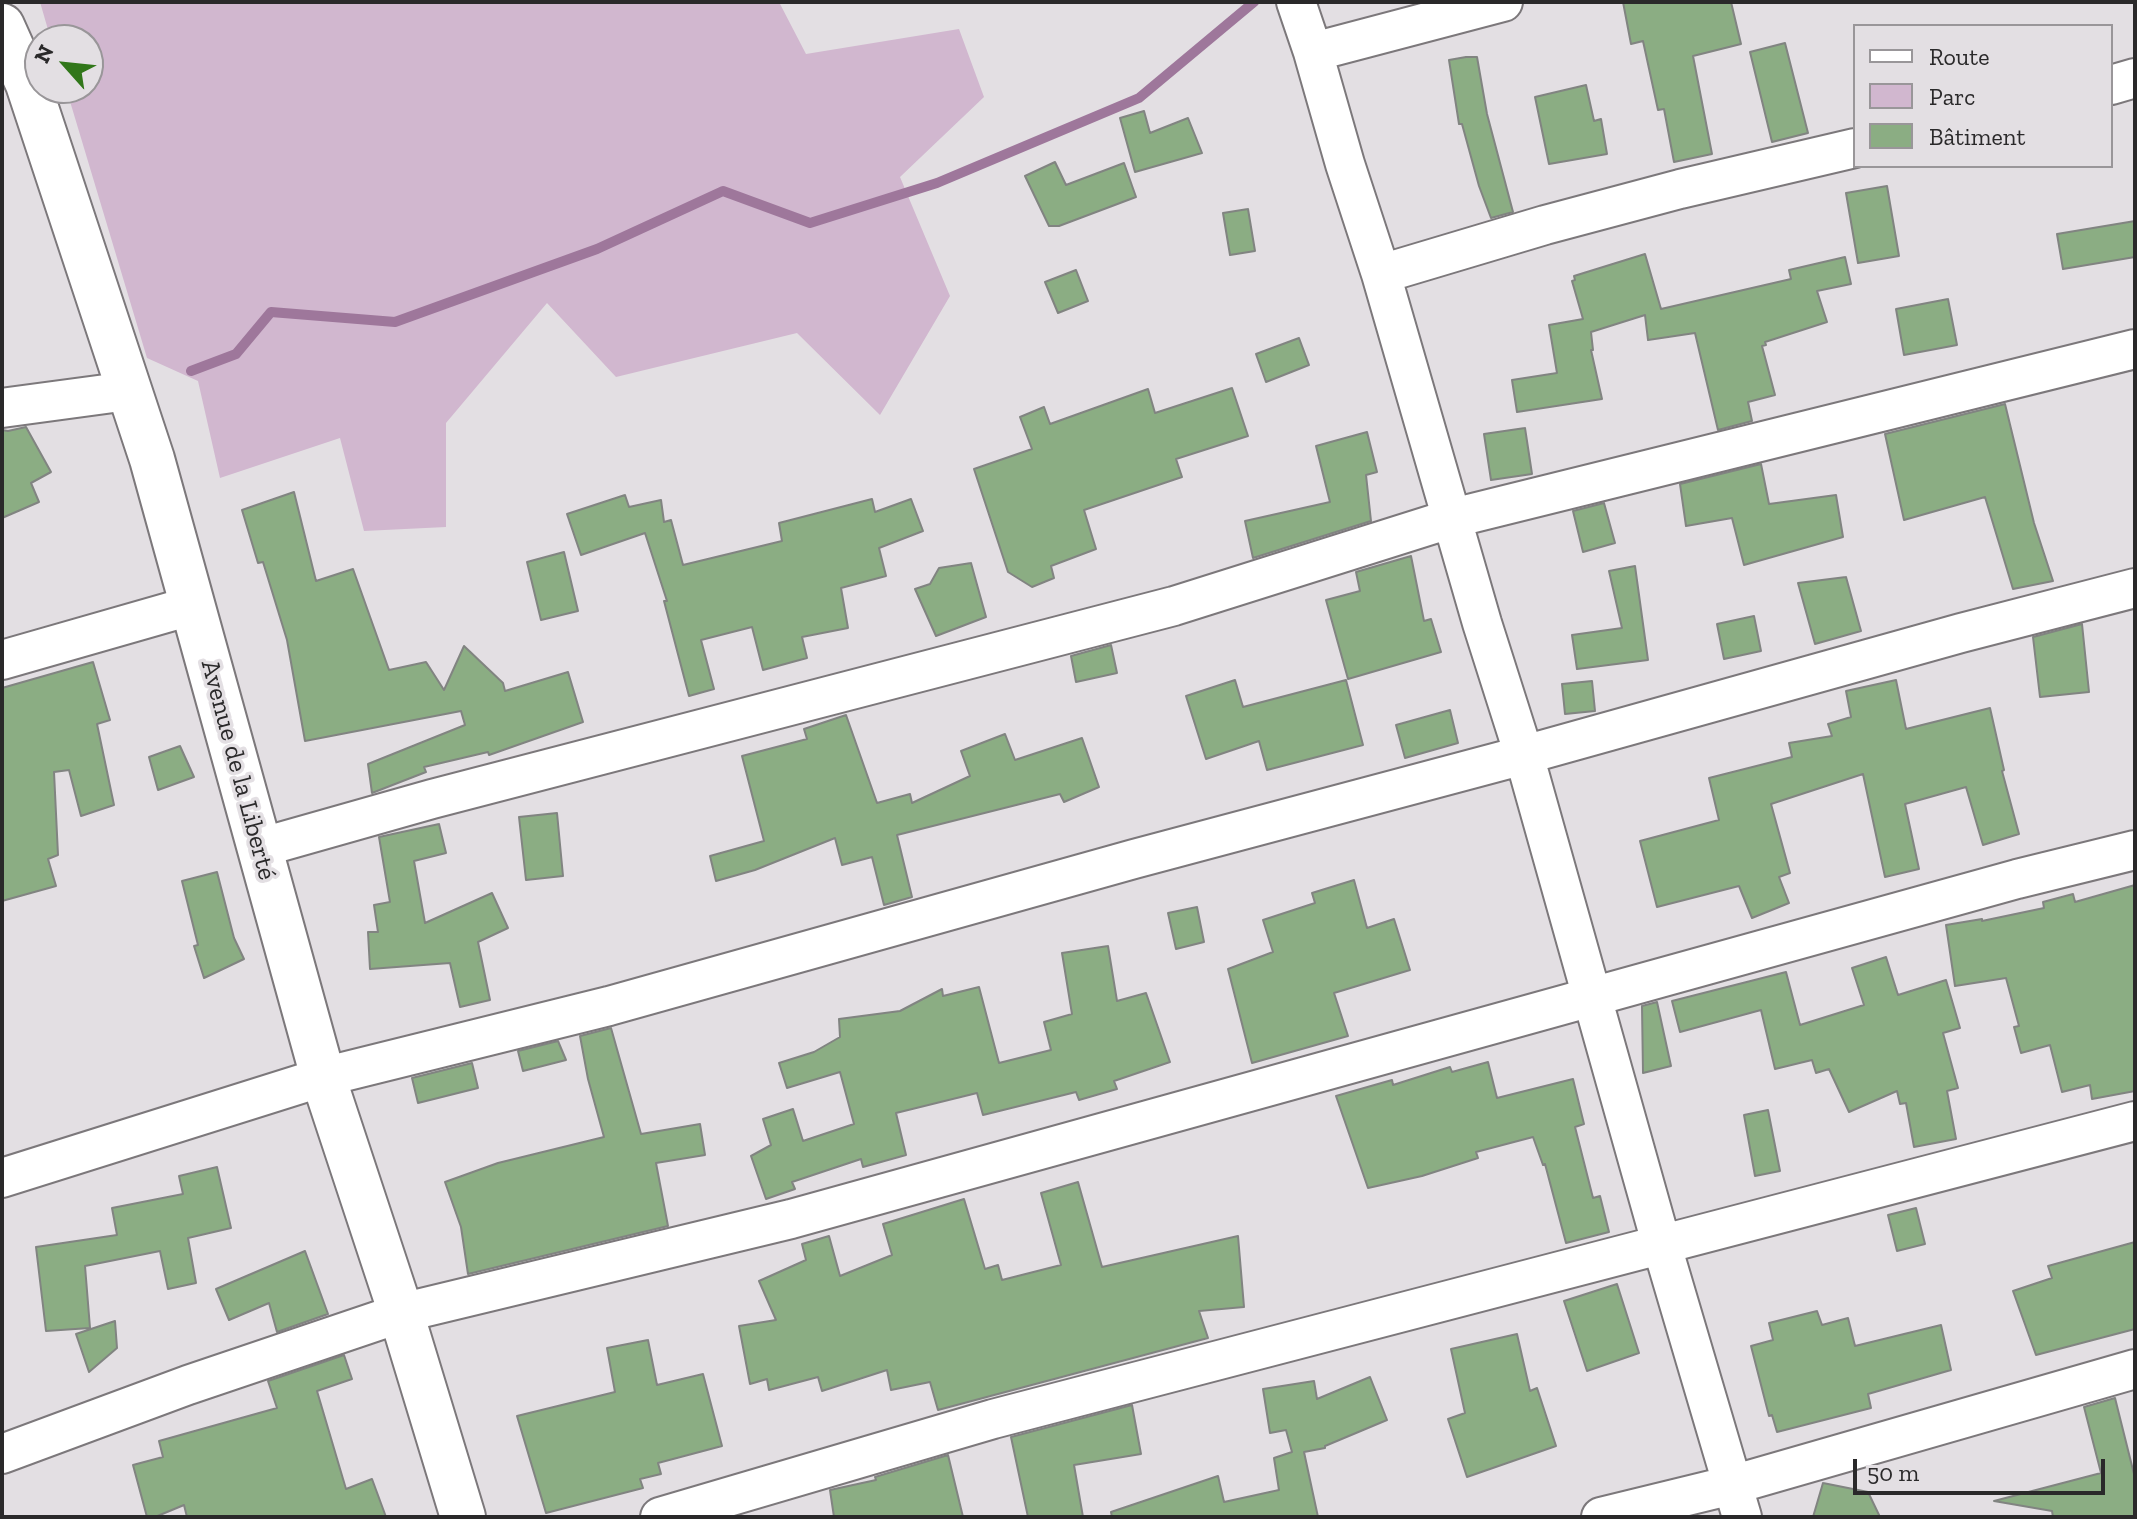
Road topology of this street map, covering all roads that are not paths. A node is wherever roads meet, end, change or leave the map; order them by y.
1 (1296, 2) edge
2 (1503, 2) edge
3 (2, 26) edge
4 (1313, 52) junction
5 (2135, 78) edge
6 (2113, 84) edge
7 (1853, 148) edge
8 (1381, 274) junction
9 (2135, 349) edge
10 (128, 391) junction
11 (2, 408) edge
12 (1453, 518) junction
13 (2135, 588) edge
14 (194, 605) junction
15 (2, 660) edge
16 (1524, 755) junction
17 (259, 848) junction
18 (2135, 850) edge
19 (1594, 997) junction
20 (323, 1077) junction
21 (2135, 1121) edge
22 (2, 1178) edge
23 (1662, 1246) junction
24 (401, 1313) junction
25 (2135, 1369) edge
26 (2, 1454) edge
27 (1737, 1501) edge
28 (463, 1517) edge
29 (660, 1517) edge
30 (1601, 1517) edge

1 - 4 street
2 - 4 street
3 - 10 street, Avenue de la Liberté
4 - 8 street
5 - 6 street
7 - 8 street
8 - 12 street
9 - 12 street
10 - 11 street
10 - 14 street, Avenue de la Liberté
12 - 16 street
12 - 17 street
13 - 16 street
14 - 15 street
14 - 17 street, Avenue de la Liberté
16 - 19 street
16 - 20 street
17 - 20 street, Avenue de la Liberté
18 - 19 street
19 - 23 street
19 - 24 street
20 - 22 street
20 - 24 street, Avenue de la Liberté
21 - 23 street
23 - 27 street
23 - 29 street
24 - 26 street
24 - 28 street, Avenue de la Liberté
25 - 27 street
27 - 30 street

